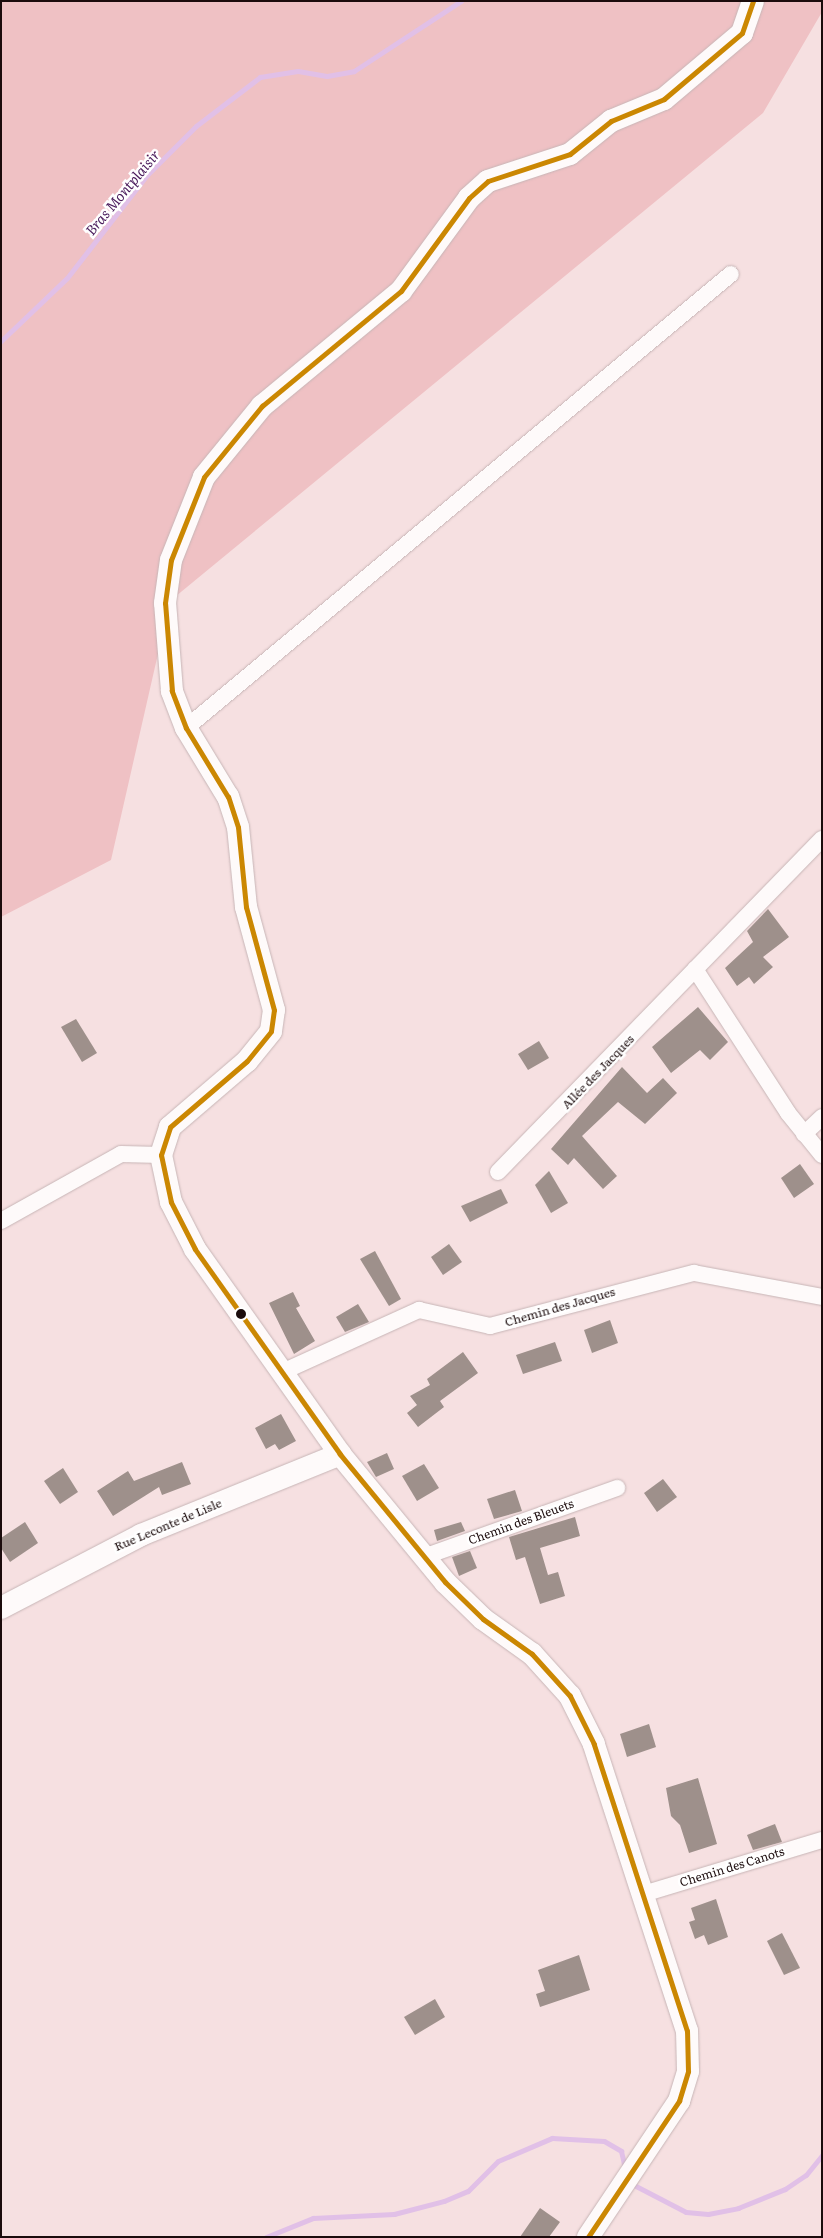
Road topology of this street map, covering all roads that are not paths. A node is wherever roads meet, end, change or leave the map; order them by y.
1 (753, 1) edge
2 (731, 274) dead end
3 (186, 728) junction
4 (822, 839) edge
5 (695, 968) junction
6 (822, 1118) edge
7 (804, 1134) junction
8 (161, 1155) junction
9 (822, 1155) edge
10 (498, 1172) dead end
11 (1, 1221) edge
12 (822, 1297) edge
13 (280, 1373) junction
14 (340, 1454) junction
15 (617, 1488) dead end
16 (426, 1556) junction
17 (1, 1608) edge
18 (822, 1840) edge
19 (643, 1894) junction
20 (590, 2232) edge

1 - 3 main road
2 - 3 street
3 - 8 main road
4 - 5 street, Allée des Jacques
5 - 7 street
5 - 10 street, Allée des Jacques
6 - 7 street
7 - 9 street
8 - 11 street
8 - 13 main road
12 - 13 street, Chemin des Jacques
13 - 14 main road
14 - 16 main road
14 - 17 main road, Rue Leconte de Lisle
15 - 16 street, Chemin des Bleuets
16 - 19 main road
18 - 19 street, Chemin des Canots
19 - 20 main road

